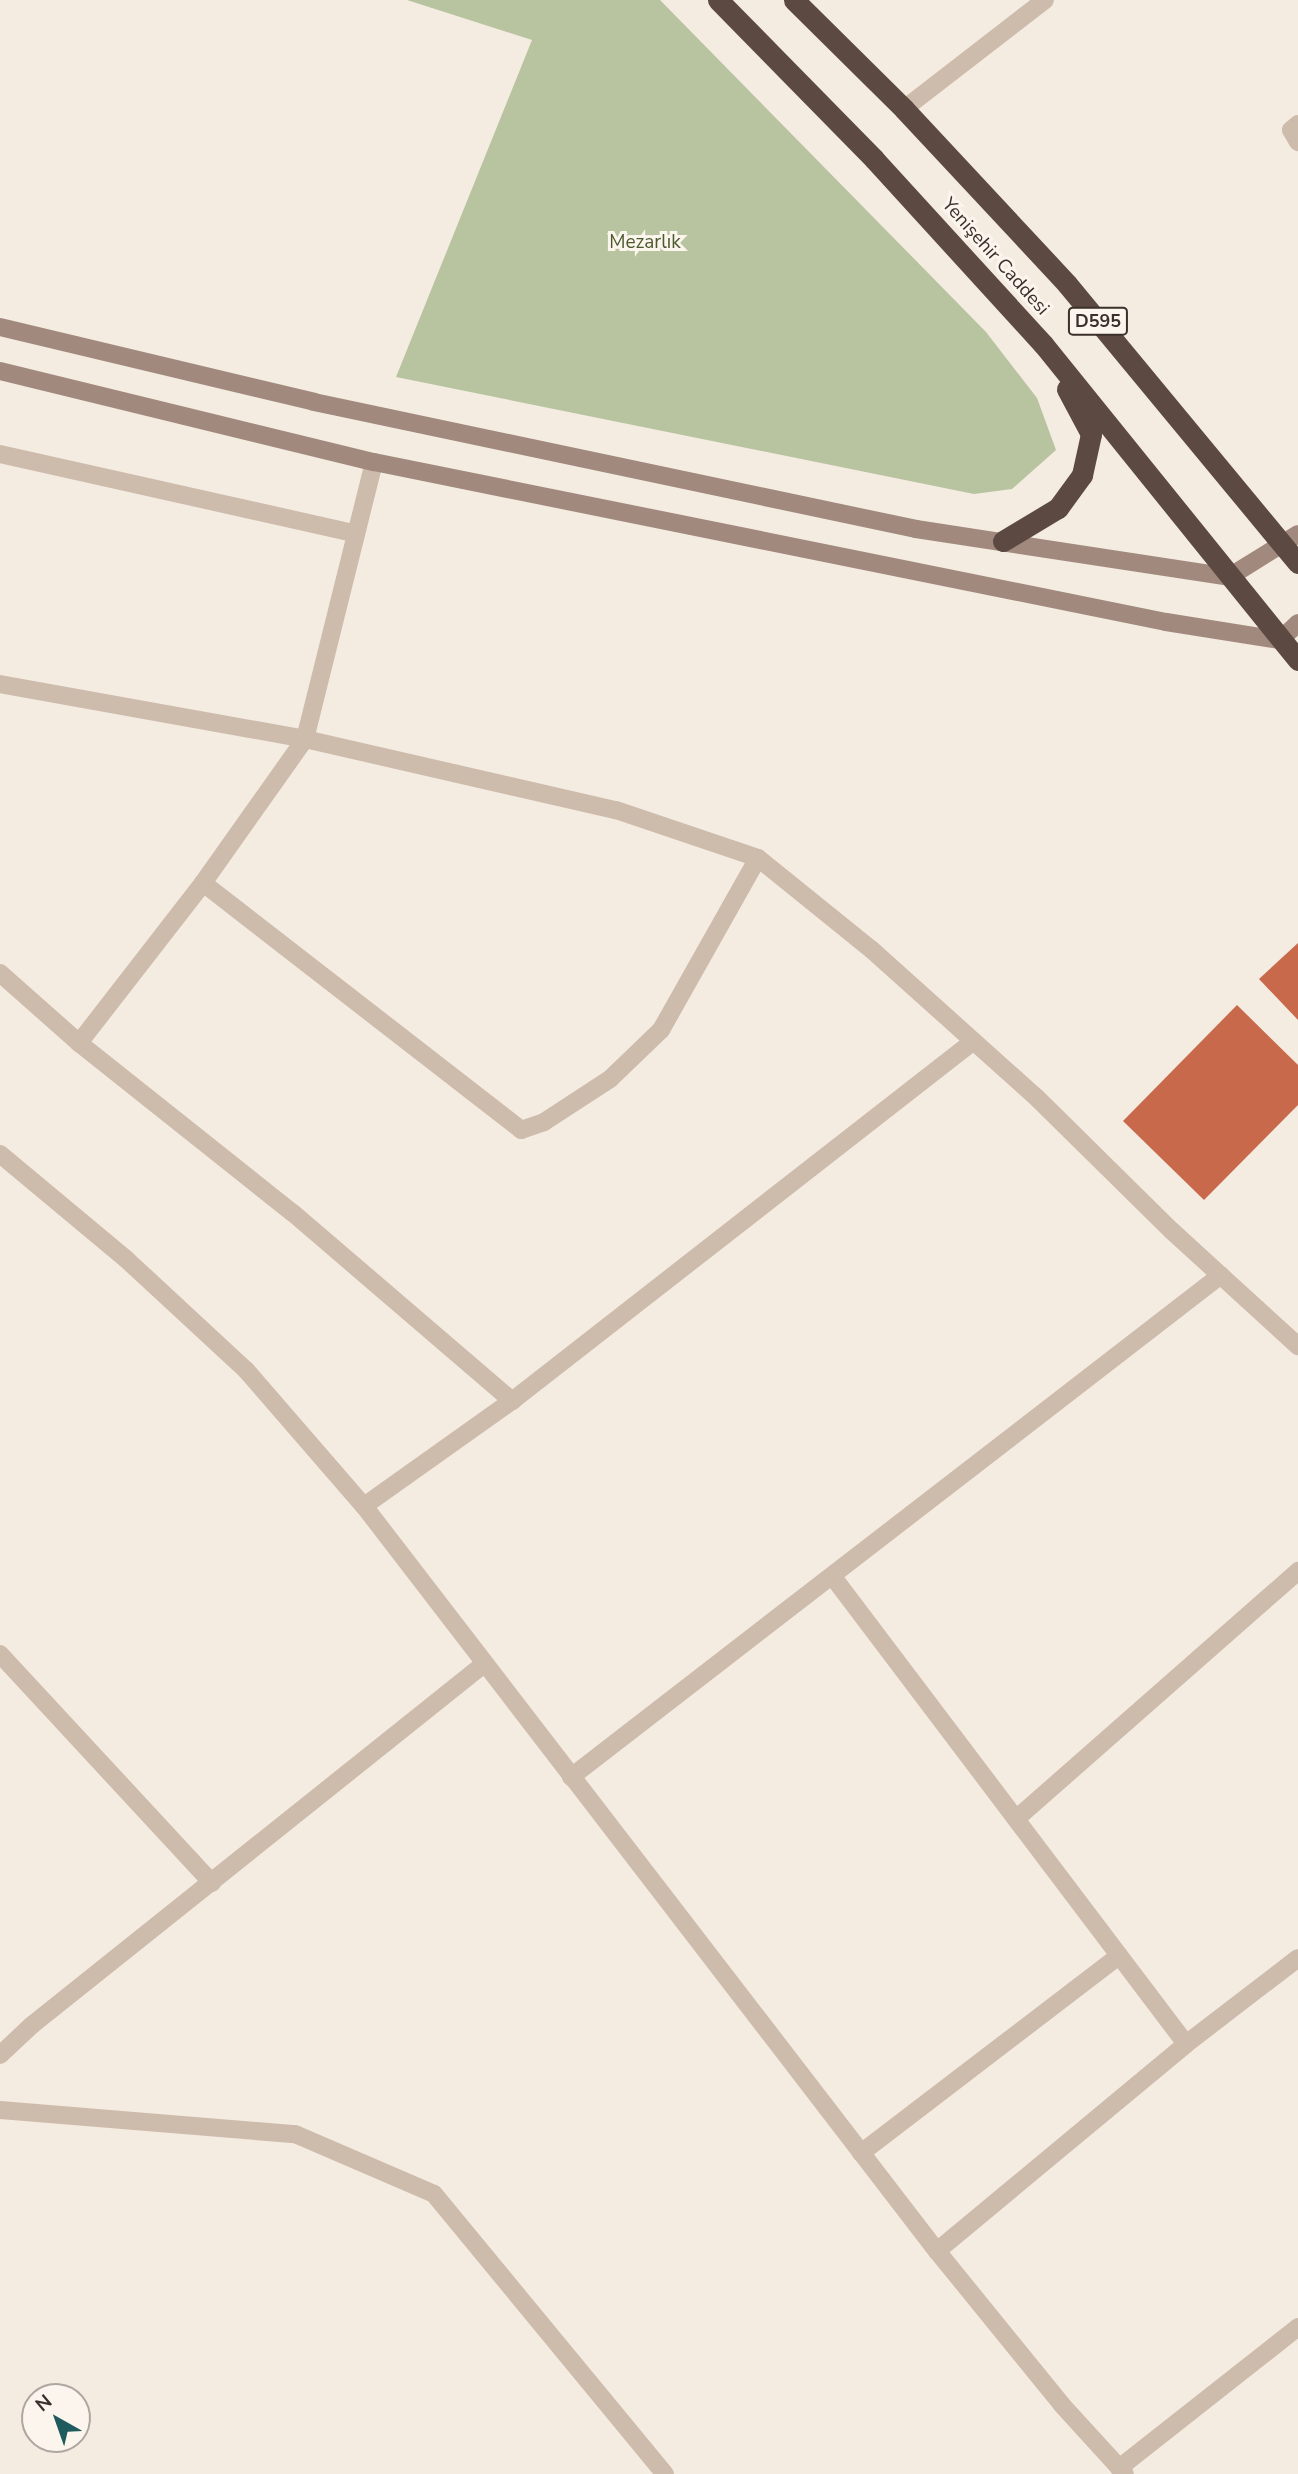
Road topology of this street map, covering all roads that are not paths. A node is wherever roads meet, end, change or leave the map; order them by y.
1 (718, 0) edge
2 (794, 0) edge
3 (1045, 0) edge
4 (904, 109) junction
5 (1298, 124) edge
6 (1298, 142) edge
7 (0, 327) edge
8 (1043, 344) junction
9 (0, 371) edge
10 (0, 454) edge
11 (374, 462) junction
12 (354, 533) junction
13 (1289, 538) edge
14 (1003, 541) junction
15 (1298, 563) edge
16 (1229, 577) junction
17 (1298, 623) edge
18 (1280, 640) junction
19 (1298, 660) edge
20 (0, 684) edge
21 (305, 738) junction
22 (758, 858) junction
23 (203, 883) junction
24 (0, 973) edge
25 (79, 1043) junction
26 (971, 1043) junction
27 (0, 1154) edge
28 (1221, 1275) junction
29 (1298, 1346) edge
30 (512, 1401) junction
31 (364, 1506) junction
32 (1298, 1571) edge
33 (833, 1577) junction
34 (0, 1654) edge
35 (484, 1664) junction
36 (571, 1777) junction
37 (1016, 1819) junction
38 (212, 1883) junction
39 (1119, 1956) junction
40 (1298, 1958) edge
41 (1186, 2044) junction
42 (0, 2055) edge
43 (0, 2110) edge
44 (862, 2154) junction
45 (937, 2252) junction
46 (1298, 2327) edge
47 (1122, 2471) edge
48 (665, 2474) edge

1 - 8 highway, Yenişehir Caddesi / D595
2 - 4 highway, Yenişehir Caddesi / D595
3 - 4 street
4 - 13 highway, Yenişehir Caddesi / D595
5 - 6 street
7 - 14 street
8 - 14 highway
8 - 16 highway, Yenişehir Caddesi / D595
9 - 11 street
10 - 12 street
11 - 12 street
11 - 18 street
12 - 21 street
13 - 15 highway, Yenişehir Caddesi / D595
13 - 16 street
14 - 16 street
16 - 18 highway, Yenişehir Caddesi / D595
17 - 18 street
18 - 19 highway, Yenişehir Caddesi / D595
20 - 21 street
21 - 22 street
21 - 23 street
22 - 23 street
22 - 26 street
23 - 25 street
24 - 25 street
25 - 30 street
26 - 28 street
26 - 30 street
27 - 31 street
28 - 29 street
28 - 33 street
30 - 31 street
31 - 35 street
32 - 37 street
33 - 36 street
33 - 37 street
34 - 38 street
35 - 36 street
35 - 38 street
36 - 44 street
37 - 39 street
38 - 42 street
39 - 41 street
39 - 44 street
40 - 41 street
41 - 45 street
43 - 48 street
44 - 45 street
45 - 47 street
46 - 47 street

